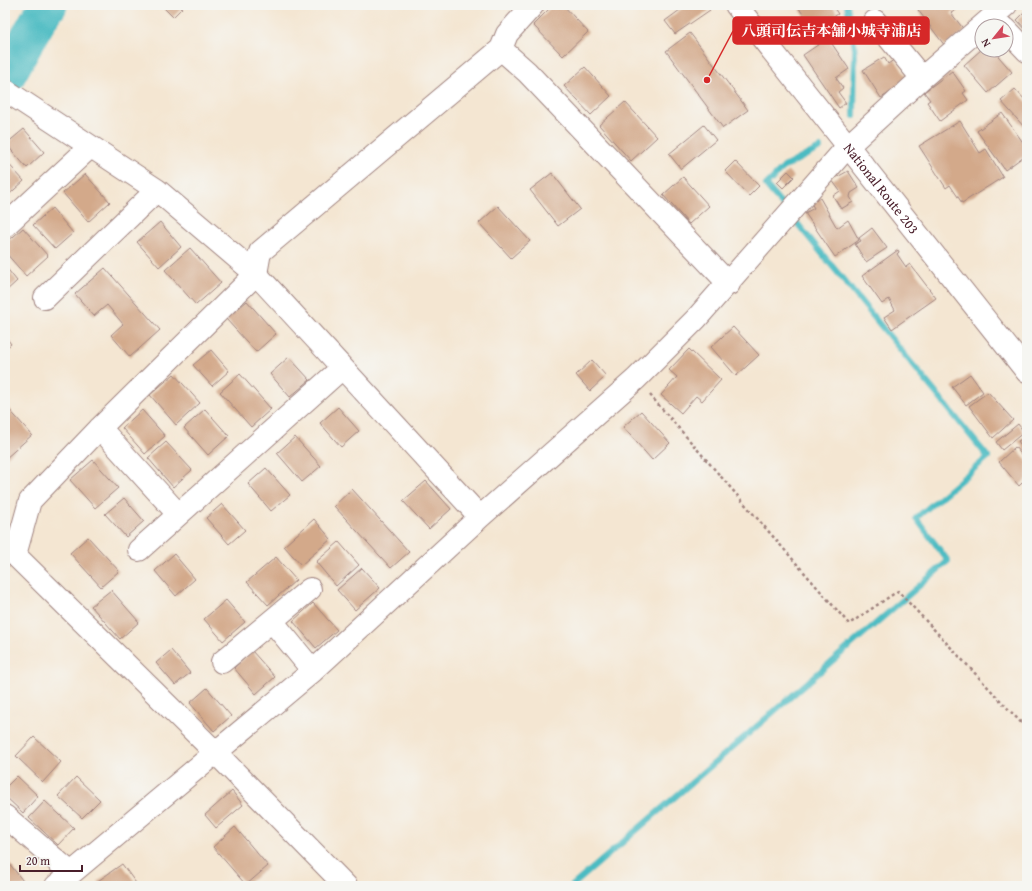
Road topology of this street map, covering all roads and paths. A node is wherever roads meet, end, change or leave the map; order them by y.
1 (533, 5) edge
2 (736, 5) edge
3 (875, 21) dead end
4 (1014, 34) edge
5 (974, 40) edge
6 (501, 49) junction
7 (1027, 51) edge
8 (922, 78) junction
9 (8, 92) edge
10 (90, 146) junction
11 (848, 146) junction
12 (157, 190) junction
13 (5, 226) edge
14 (256, 274) junction
15 (728, 284) junction
16 (45, 298) dead end
17 (342, 368) junction
18 (1027, 372) edge
19 (636, 379) junction
20 (100, 428) junction
21 (178, 514) junction
22 (480, 517) junction
23 (139, 550) dead end
24 (310, 589) dead end
25 (272, 621) junction
26 (222, 662) dead end
27 (313, 671) junction
28 (1027, 729) edge
29 (216, 753) junction
30 (5, 816) edge
31 (63, 880) edge
32 (346, 886) edge

1 - 6 main road
2 - 11 main road, National Route 203
3 - 8 main road
4 - 7 main road
5 - 8 main road
6 - 14 main road
6 - 15 main road
8 - 11 main road
9 - 10 main road
10 - 12 main road
10 - 13 main road
11 - 15 main road
11 - 18 main road, National Route 203
12 - 14 main road
12 - 16 main road
14 - 17 main road
14 - 20 main road
15 - 19 main road
17 - 21 main road
17 - 22 main road
19 - 22 main road
19 - 28 path
20 - 21 main road
20 - 29 main road
21 - 23 main road
22 - 27 main road
24 - 25 main road
25 - 26 main road
25 - 27 main road
27 - 29 main road
29 - 31 main road
29 - 32 main road
30 - 31 main road

